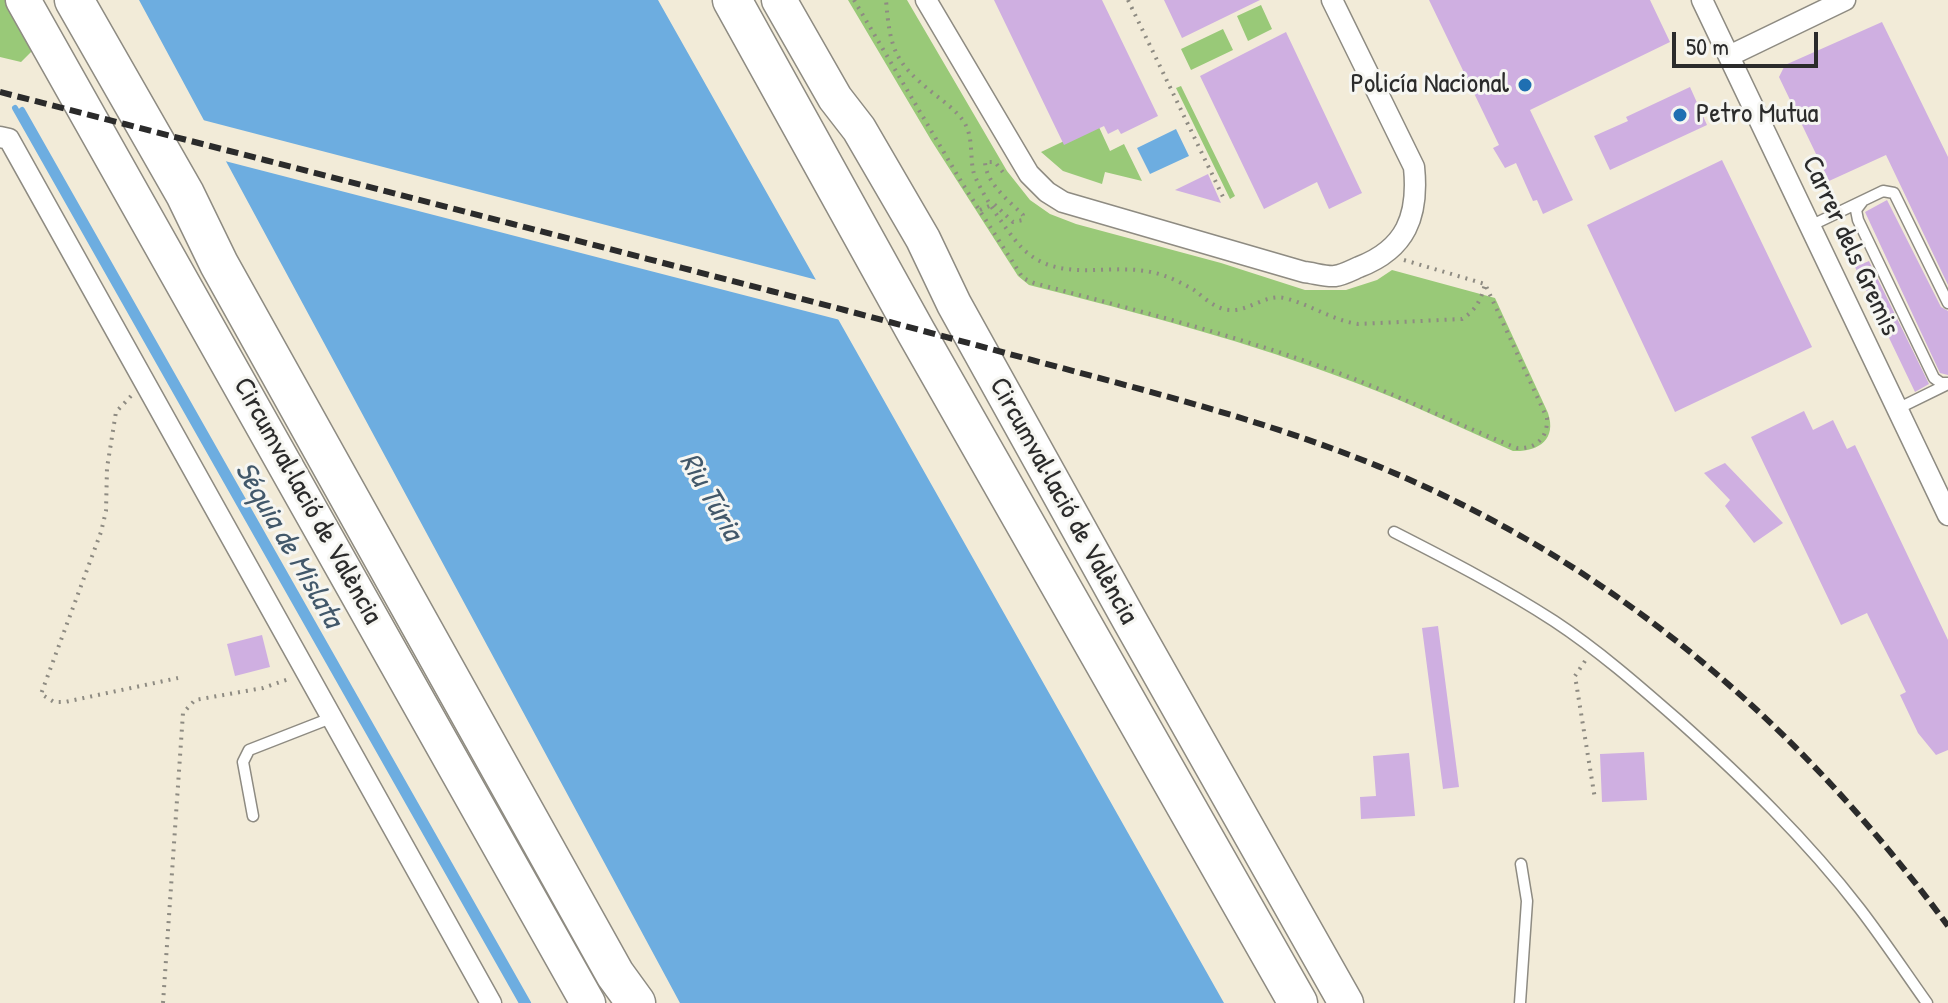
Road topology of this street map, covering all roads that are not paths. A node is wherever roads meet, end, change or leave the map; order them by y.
1 (23, 0) edge
2 (74, 0) edge
3 (732, 0) edge
4 (779, 0) edge
5 (798, 0) edge
6 (926, 0) edge
7 (1332, 0) edge
8 (1702, 0) edge
9 (1845, 0) edge
10 (1729, 56) junction
11 (859, 129) junction
12 (0, 137) edge
13 (1864, 201) junction
14 (1810, 226) junction
15 (1948, 303) edge
16 (1948, 384) edge
17 (1897, 409) junction
18 (1945, 503) edge
19 (1394, 532) dead end
20 (331, 718) junction
21 (253, 816) dead end
22 (1521, 864) dead end
23 (625, 993) edge
24 (491, 1003) edge
25 (588, 1003) edge
26 (1298, 1003) edge
27 (1346, 1003) edge
28 (1520, 1003) edge
29 (1927, 1003) edge

1 - 25 highway, Circumval·lació de València
2 - 23 highway, Circumval·lació de València
3 - 26 highway, Circumval·lació de València
4 - 11 highway, Circumval·lació de València
5 - 11 highway
6 - 7 street
8 - 10 street, Carrer dels Gremis
9 - 10 street
10 - 14 street, Carrer dels Gremis
11 - 27 highway, Circumval·lació de València
12 - 20 street
13 - 14 lane
13 - 15 lane
13 - 16 lane
14 - 17 street, Carrer dels Gremis
16 - 17 lane
17 - 18 street, Carrer dels Gremis
19 - 29 lane
20 - 21 lane
20 - 24 street
22 - 28 lane

